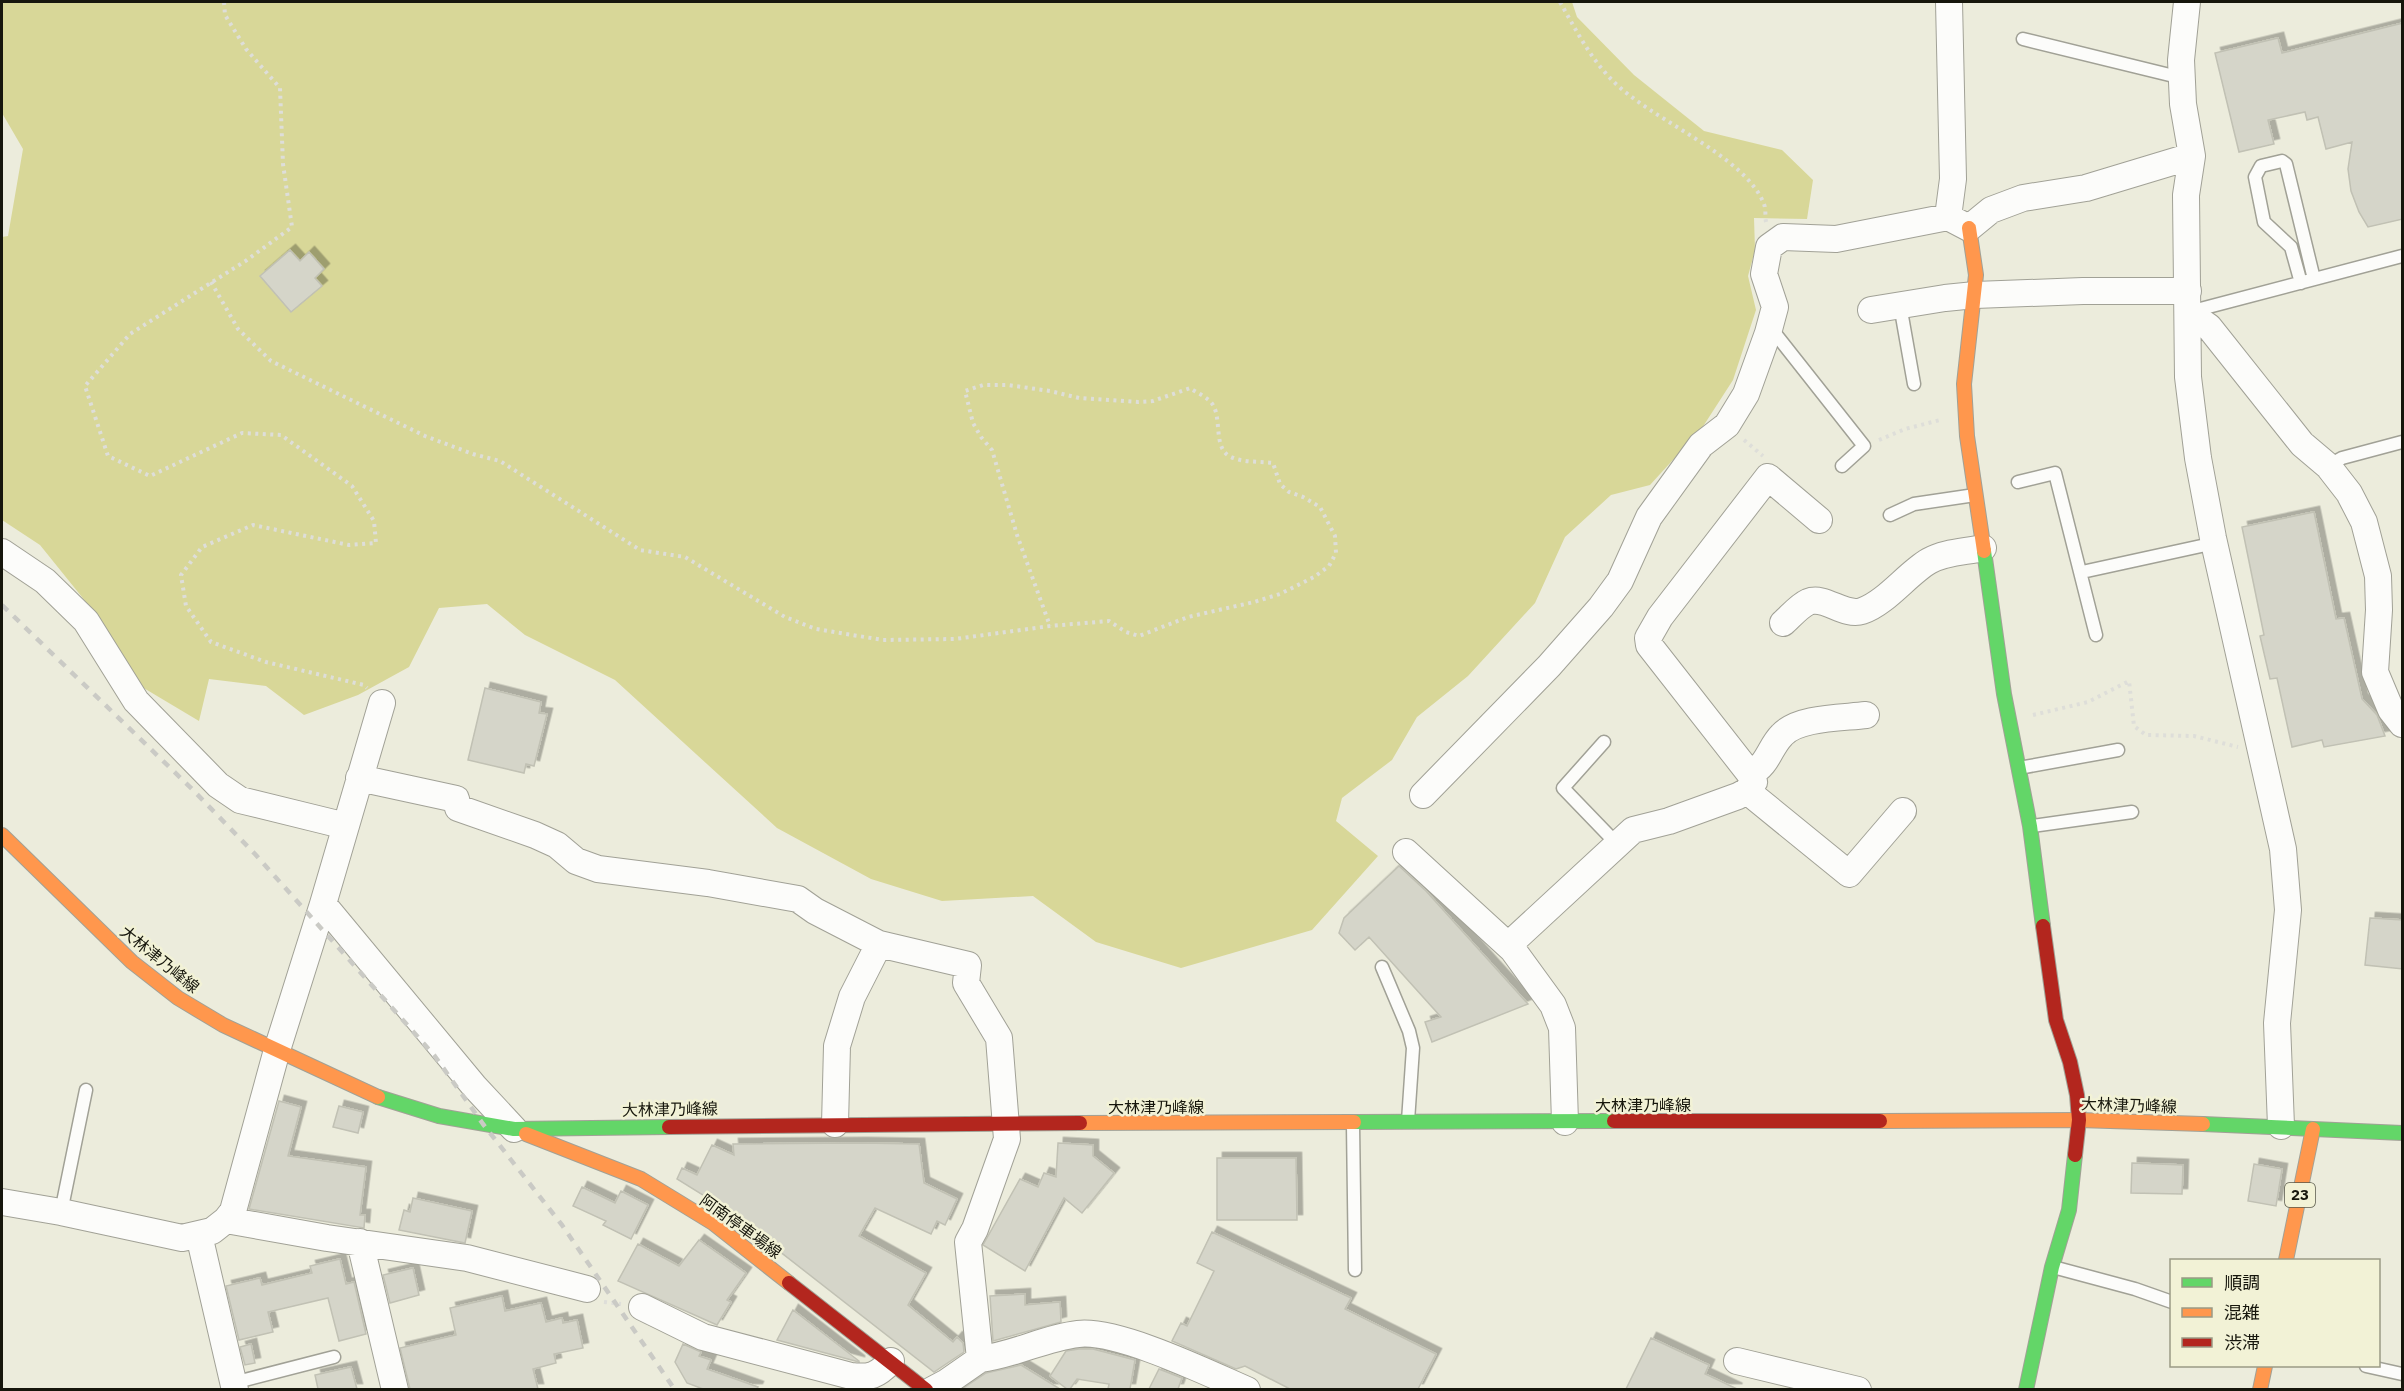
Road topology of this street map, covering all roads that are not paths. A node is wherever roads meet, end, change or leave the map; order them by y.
1 (1949, 2) edge
2 (2187, 2) edge
3 (2022, 39) dead end
4 (2182, 78) junction
5 (2192, 156) junction
6 (1958, 223) junction
7 (2403, 256) edge
8 (2314, 279) junction
9 (2301, 283) junction
10 (1975, 295) junction
11 (2188, 302) junction
12 (1900, 305) junction
13 (1871, 310) dead end
14 (1770, 327) junction
15 (1914, 384) dead end
16 (2403, 442) edge
17 (1842, 466) dead end
18 (2328, 466) junction
19 (2018, 482) dead end
20 (1975, 495) junction
21 (1890, 515) dead end
22 (1819, 520) dead end
23 (2215, 543) junction
24 (1983, 549) junction
25 (2, 552) edge
26 (2082, 572) junction
27 (1784, 623) dead end
28 (2096, 635) dead end
29 (382, 703) road end
30 (1866, 715) dead end
31 (2403, 724) edge
32 (1604, 742) dead end
33 (2118, 750) dead end
34 (2019, 768) junction
35 (359, 778) junction
36 (1749, 782) junction
37 (1423, 795) dead end
38 (1903, 811) dead end
39 (2132, 812) dead end
40 (346, 826) junction
41 (2030, 826) junction
42 (2, 835) edge
43 (1617, 844) junction
44 (1406, 852) dead end
45 (323, 904) junction
46 (879, 944) junction
47 (1513, 950) junction
48 (1382, 967) dead end
49 (277, 1050) junction
50 (86, 1090) dead end
51 (2079, 1120) junction
52 (1353, 1122) junction
53 (1408, 1122) junction
54 (1565, 1122) junction
55 (835, 1124) junction
56 (1005, 1124) junction
57 (2281, 1126) junction
58 (514, 1129) junction
59 (2313, 1130) junction
60 (2403, 1134) edge
61 (2, 1202) edge
62 (61, 1212) junction
63 (226, 1220) junction
64 (199, 1235) junction
65 (360, 1242) junction
66 (2286, 1259) edge
67 (2052, 1267) junction
68 (1355, 1270) dead end
69 (586, 1289) road end
70 (2170, 1301) edge
71 (642, 1307) road end
72 (333, 1357) dead end
73 (980, 1359) junction
74 (891, 1361) junction
75 (1737, 1361) dead end
76 (2265, 1367) edge
77 (2374, 1367) edge
78 (2403, 1374) edge
79 (234, 1386) edge
80 (395, 1389) edge
81 (926, 1389) edge
82 (932, 1389) edge
83 (1247, 1389) edge
84 (1858, 1389) edge
85 (2026, 1389) edge
86 (2260, 1389) edge

1 - 6 street
2 - 4 street
3 - 4 lane
4 - 5 street
5 - 6 street
5 - 11 street
6 - 10 main road
6 - 14 street
7 - 8 lane
8 - 9 lane
8 - 9 lane
9 - 11 lane
10 - 11 street
10 - 12 street
10 - 20 main road
11 - 18 street
11 - 23 street
12 - 13 street
12 - 15 lane
14 - 17 lane
14 - 37 street
16 - 18 lane
18 - 31 street
19 - 26 lane
20 - 21 lane
20 - 24 main road
22 - 36 street
23 - 26 lane
23 - 57 street
24 - 27 street
24 - 34 main road
25 - 40 street
26 - 28 lane
29 - 35 street
30 - 36 street
32 - 43 lane
33 - 34 lane
34 - 41 main road
35 - 40 street
35 - 46 street
36 - 38 street
36 - 43 street
39 - 41 lane
40 - 45 street
41 - 51 main road
42 - 49 main road, 大林津乃峰線
43 - 47 street
44 - 47 street
45 - 49 street
45 - 58 street
46 - 55 street
46 - 56 street
47 - 54 street
48 - 53 lane
49 - 58 main road, 大林津乃峰線
49 - 63 street
50 - 62 lane
51 - 54 main road, 大林津乃峰線
51 - 57 main road, 大林津乃峰線
51 - 67 main road
52 - 53 main road, 大林津乃峰線
52 - 56 main road, 大林津乃峰線
52 - 68 lane
53 - 54 main road, 大林津乃峰線
55 - 56 main road, 大林津乃峰線
55 - 58 main road, 大林津乃峰線
56 - 73 street
57 - 59 main road, 大林津乃峰線
58 - 74 main road, 阿南停車場線
59 - 60 main road, 大林津乃峰線
59 - 66 main road, 23
61 - 62 street
62 - 64 street
63 - 64 street
63 - 65 street
64 - 79 street
65 - 69 street
65 - 80 street
67 - 70 lane
67 - 85 main road
71 - 74 street
72 - 79 lane
73 - 82 street
73 - 83 street
74 - 81 main road, 阿南停車場線
75 - 84 street
76 - 86 main road
77 - 78 lane

